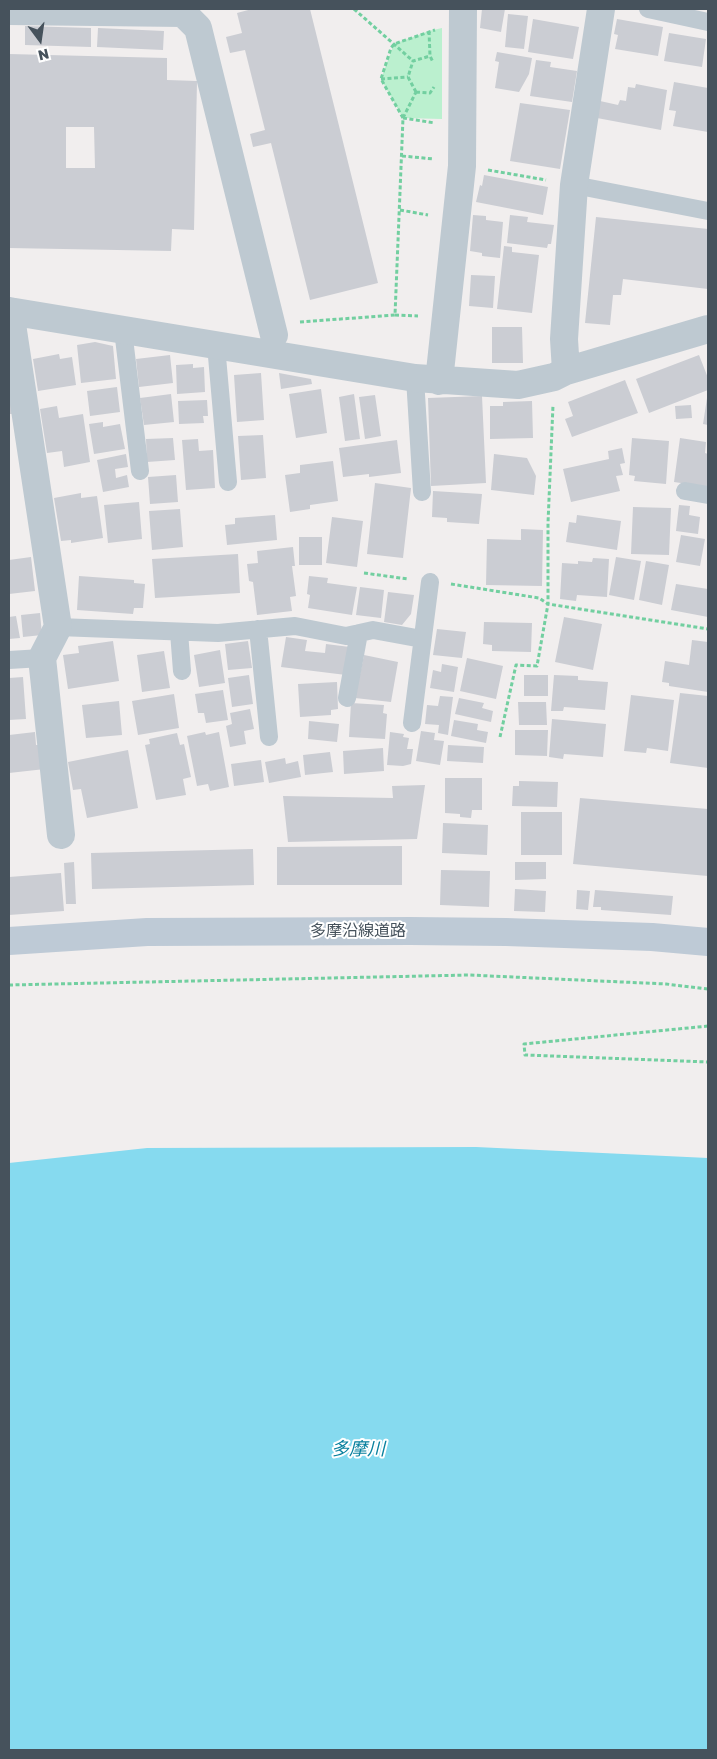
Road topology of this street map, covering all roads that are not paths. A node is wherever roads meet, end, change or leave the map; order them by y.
1 (463, 9) edge
2 (601, 9) edge
3 (648, 9) edge
4 (9, 11) edge
5 (708, 22) edge
6 (574, 184) junction
7 (708, 210) edge
8 (10, 311) edge
9 (708, 329) edge
10 (124, 330) junction
11 (274, 335) road end
12 (216, 345) junction
13 (560, 374) junction
14 (427, 379) junction
15 (140, 471) dead end
16 (228, 482) dead end
17 (685, 491) dead end
18 (422, 492) dead end
19 (708, 496) edge
20 (430, 582) road end
21 (58, 627) junction
22 (258, 629) junction
23 (179, 632) junction
24 (359, 633) junction
25 (422, 639) junction
26 (42, 658) junction
27 (9, 660) edge
28 (182, 671) dead end
29 (347, 698) dead end
30 (412, 723) dead end
31 (270, 737) dead end
32 (61, 834) dead end
33 (9, 941) edge
34 (708, 942) edge

1 - 14 street
2 - 6 street
3 - 5 lane
4 - 11 street
6 - 7 lane
6 - 13 street
8 - 10 street
8 - 21 street
9 - 13 street
10 - 12 street
10 - 15 lane
12 - 14 street
12 - 16 lane
13 - 14 street
14 - 18 lane
17 - 19 lane
20 - 25 lane
21 - 23 lane
21 - 26 street
22 - 23 lane
22 - 24 lane
22 - 31 lane
23 - 28 lane
24 - 25 lane
24 - 29 lane
25 - 30 lane
26 - 27 lane
26 - 32 street
33 - 34 street, 多摩沿線道路

